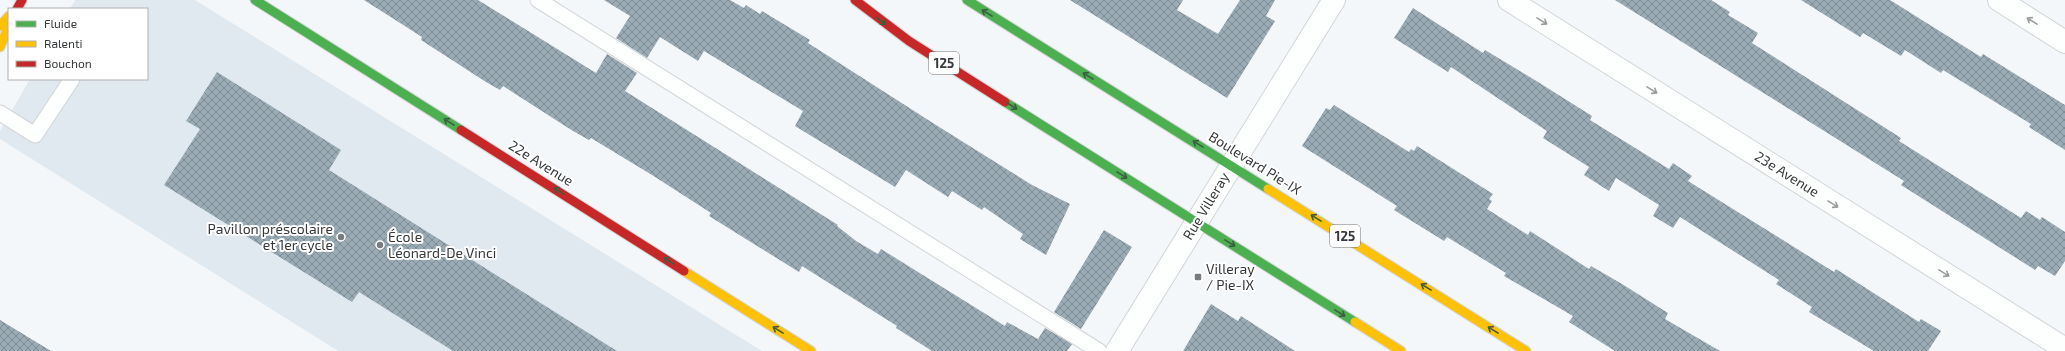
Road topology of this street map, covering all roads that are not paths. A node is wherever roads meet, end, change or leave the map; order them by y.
1 (255, 0) edge
2 (538, 0) edge
3 (855, 0) edge
4 (967, 0) edge
5 (1334, 0) edge
6 (1509, 0) edge
7 (1999, 0) edge
8 (8, 18) edge
9 (0, 26) edge
10 (8, 28) edge
11 (2065, 42) edge
12 (0, 47) edge
13 (71, 80) edge
14 (0, 113) edge
15 (1231, 165) junction
16 (1197, 222) junction
17 (2065, 349) edge
18 (811, 351) edge
19 (1099, 351) edge
20 (1117, 351) edge
21 (1401, 351) edge
22 (1526, 351) edge

18 -> 1 main road, 22e Avenue
2 - 19 lane
3 -> 16 main road, 125
15 -> 4 main road, Boulevard Pie-IX / 125
5 - 15 street, Rue Villeray
6 -> 17 street, 23e Avenue
11 -> 7 street
8 - 9 main road
10 - 12 main road
13 - 14 lane
15 - 16 street, Rue Villeray
22 -> 15 main road, Boulevard Pie-IX / 125
16 - 20 street, Rue Villeray
16 -> 21 main road, 125

